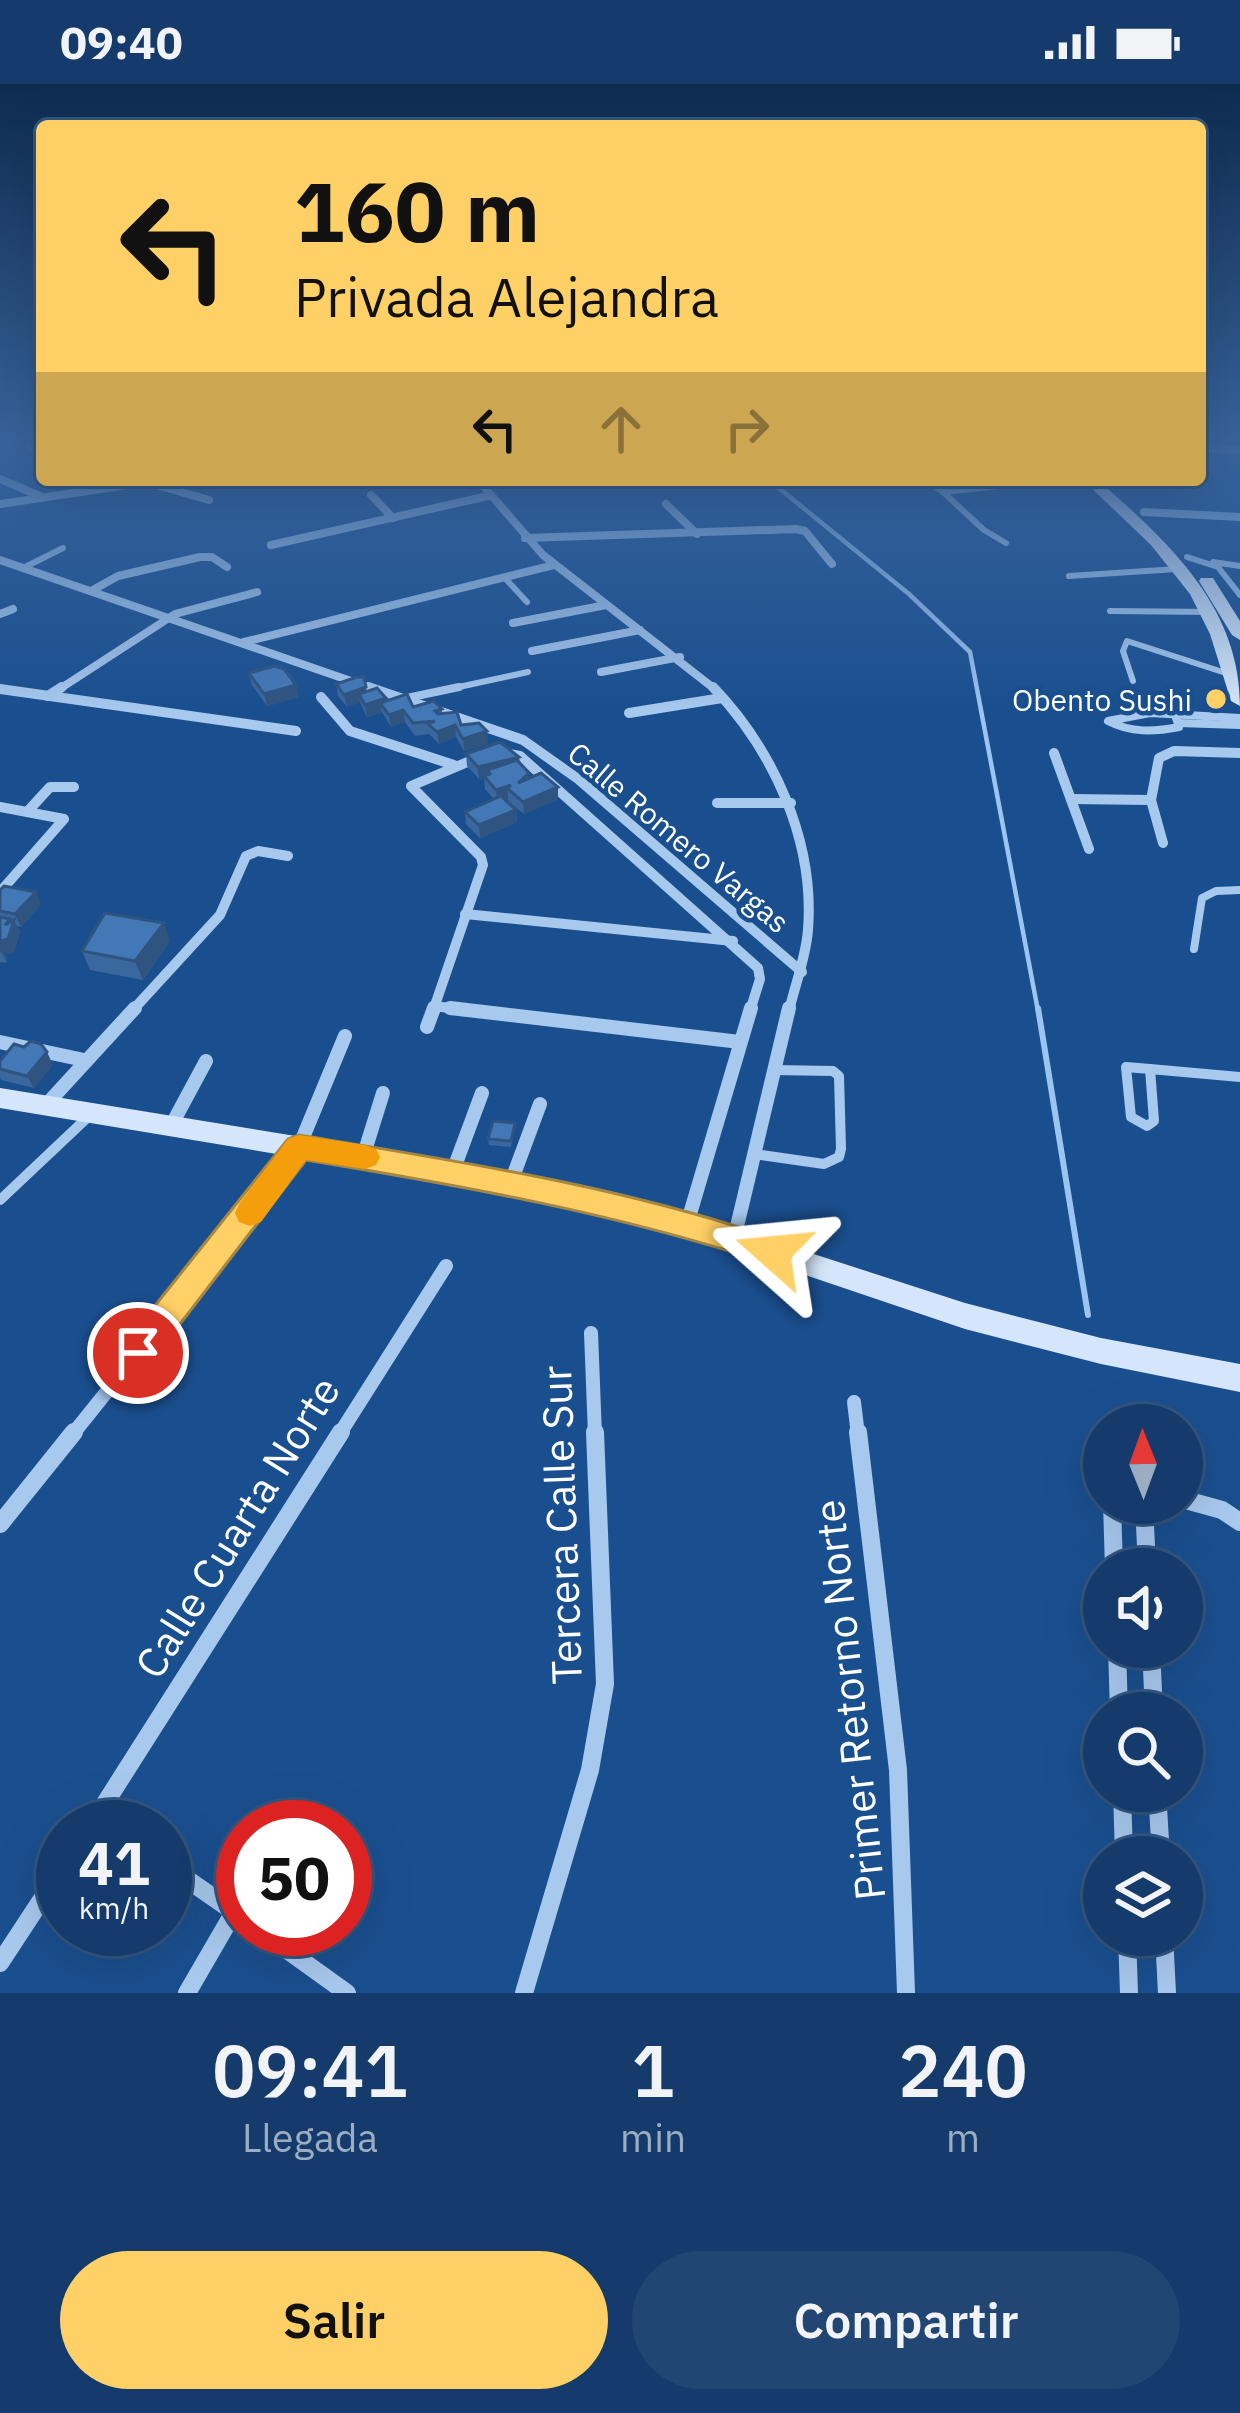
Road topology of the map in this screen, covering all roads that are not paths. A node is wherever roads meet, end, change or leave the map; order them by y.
1 (320, 534) edge
2 (521, 534) edge
3 (693, 534) edge
4 (808, 534) edge
5 (991, 534) edge
6 (1150, 534) edge
7 (1160, 534) edge
8 (524, 538) junction
9 (1006, 543) dead end
10 (271, 545) dead end
11 (63, 548) dead end
12 (0, 560) edge
13 (1207, 561) junction
14 (832, 563) dead end
15 (1182, 563) junction
16 (554, 565) junction
17 (1240, 566) edge
18 (227, 567) dead end
19 (22, 568) junction
20 (1069, 576) dead end
21 (504, 577) junction
22 (91, 591) junction
23 (257, 592) dead end
24 (1240, 595) edge
25 (527, 602) dead end
26 (606, 605) junction
27 (13, 610) dead end
28 (1110, 611) dead end
29 (1209, 612) junction
30 (0, 614) edge
31 (170, 618) junction
32 (1237, 620) edge
33 (513, 623) dead end
34 (640, 630) junction
35 (242, 642) junction
36 (532, 651) dead end
37 (680, 657) junction
38 (528, 672) dead end
39 (601, 672) dead end
40 (1232, 675) junction
41 (1133, 681) dead end
42 (0, 688) edge
43 (48, 696) junction
44 (321, 697) dead end
45 (407, 698) junction
46 (722, 698) junction
47 (1240, 701) edge
48 (629, 713) dead end
49 (1176, 719) junction
50 (1240, 722) edge
51 (296, 731) dead end
52 (1054, 752) dead end
53 (1240, 753) edge
54 (455, 765) junction
55 (74, 787) dead end
56 (1071, 800) junction
57 (1151, 800) junction
58 (717, 803) dead end
59 (791, 803) junction
60 (0, 807) edge
61 (28, 811) junction
62 (1163, 843) dead end
63 (1089, 849) dead end
64 (288, 856) dead end
65 (1240, 890) edge
66 (0, 892) edge
67 (465, 914) junction
68 (733, 941) junction
69 (1194, 949) dead end
70 (802, 972) junction
71 (434, 1006) junction
72 (427, 1027) dead end
73 (345, 1036) dead end
74 (0, 1042) edge
75 (740, 1042) junction
76 (84, 1060) junction
77 (206, 1061) dead end
78 (1150, 1066) junction
79 (773, 1070) junction
80 (1240, 1077) edge
81 (383, 1093) dead end
82 (482, 1094) dead end
83 (0, 1098) edge
84 (540, 1104) dead end
85 (46, 1105) junction
86 (92, 1113) junction
87 (171, 1126) junction
88 (299, 1147) junction
89 (754, 1154) junction
90 (363, 1157) junction
91 (453, 1171) junction
92 (511, 1182) junction
93 (0, 1200) edge
94 (688, 1224) junction
95 (734, 1239) junction
96 (446, 1266) dead end
97 (591, 1333) dead end
98 (1240, 1378) edge
99 (854, 1402) dead end
100 (1203, 1505) edge
101 (1240, 1522) edge
102 (0, 1524) edge
103 (114, 1800) edge
104 (36, 1908) edge
105 (216, 1949) edge
106 (296, 1956) edge
107 (1128, 1956) edge
108 (1165, 1956) edge
109 (0, 1963) edge
110 (187, 1993) edge
111 (347, 1993) edge
112 (524, 1993) edge
113 (906, 1993) edge
114 (1129, 1993) edge
115 (1167, 1993) edge

1 - 10 street
2 - 8 street, Calle Romero Vargas
3 - 8 street
4 - 14 street
5 - 9 lane
6 - 15 main road
7 - 15 main road
8 - 16 street, Calle Romero Vargas
11 - 19 lane
12 - 19 street, Calle Romero Vargas
13 - 15 lane
13 - 17 lane
13 - 24 lane
15 - 20 lane
15 - 29 main road
15 - 32 main road
16 - 21 street
16 - 26 street, Calle Romero Vargas
18 - 22 street
19 - 22 street, Calle Romero Vargas
21 - 25 lane
21 - 35 street
22 - 31 street, Calle Romero Vargas
23 - 31 street
26 - 33 street
26 - 34 street, Calle Romero Vargas
27 - 30 street
28 - 29 lane
29 - 40 main road
31 - 35 street, Calle Romero Vargas
31 - 43 street
34 - 36 street
34 - 37 street, Calle Romero Vargas
35 - 45 street, Calle Romero Vargas
37 - 39 street
37 - 46 street, Calle Romero Vargas
38 - 45 lane
40 - 41 lane
40 - 47 main road
42 - 43 street
43 - 51 street
44 - 54 street
45 - 70 street, Calle Romero Vargas
46 - 48 street
46 - 59 street, Calle Romero Vargas
49 - 49 lane
49 - 50 lane
52 - 56 street
53 - 57 street
54 - 67 street
54 - 68 street
55 - 61 street
56 - 57 street
56 - 63 street
57 - 62 street
58 - 59 street
59 - 70 street, Calle Romero Vargas
60 - 61 street
61 - 66 street
64 - 76 street
65 - 69 lane
67 - 68 street
67 - 71 street
68 - 75 street
70 - 79 street
71 - 72 street
71 - 75 street
73 - 88 street
74 - 76 street
75 - 94 street
76 - 85 street
77 - 87 street
78 - 78 lane
78 - 80 lane
79 - 89 street
79 - 89 lane
81 - 90 street
82 - 91 street
83 - 85 main road
84 - 92 street
85 - 86 main road
86 - 87 main road
86 - 93 lane
87 - 88 main road
88 - 90 main road
88 - 102 street
89 - 95 street
90 - 91 main road
91 - 92 main road
92 - 94 main road
94 - 95 main road
95 - 98 main road
96 - 103 street, Calle Cuarta Norte
97 - 112 street, Tercera Calle Sur
99 - 113 street, Primer Retorno Norte
100 - 101 street
104 - 109 street
105 - 110 street
106 - 111 street
107 - 114 street
108 - 115 street

